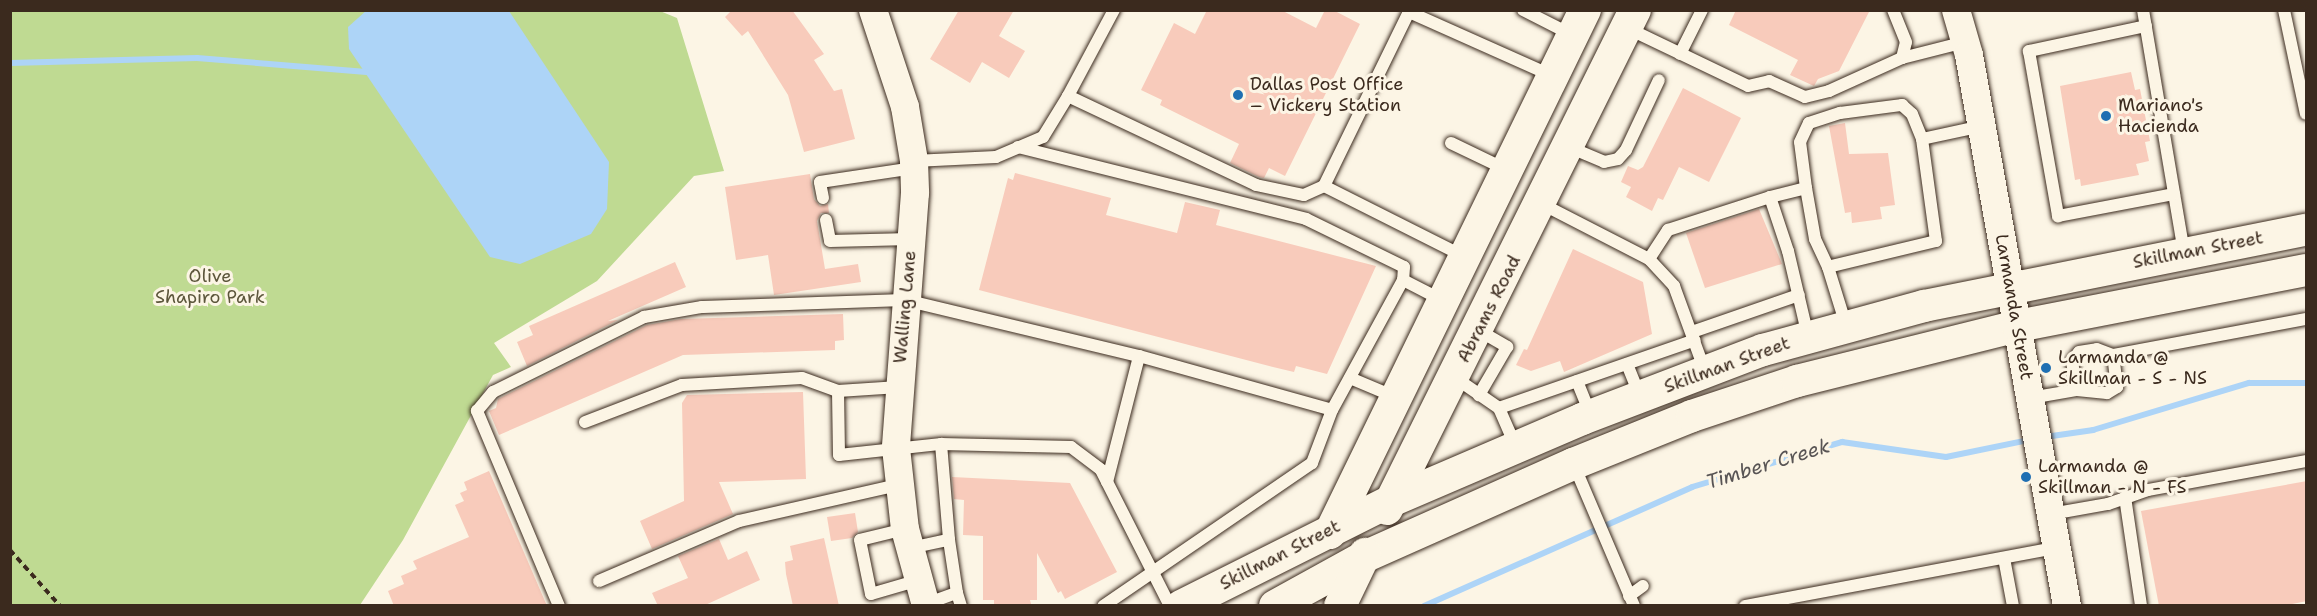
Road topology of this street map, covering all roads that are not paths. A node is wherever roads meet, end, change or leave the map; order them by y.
1 (873, 10) edge
2 (1114, 10) edge
3 (1523, 10) edge
4 (1702, 10) edge
5 (1893, 10) edge
6 (2143, 10) edge
7 (2284, 10) edge
8 (1960, 12) edge
9 (1631, 19) edge
10 (1579, 23) edge
11 (2146, 26) junction
12 (1965, 42) junction
13 (1680, 54) junction
14 (1902, 58) junction
15 (1554, 77) junction
16 (1659, 80) dead end
17 (1068, 96) junction
18 (2307, 114) edge
19 (1982, 126) junction
20 (1922, 139) junction
21 (1451, 143) dead end
22 (1018, 147) junction
23 (1569, 147) junction
24 (914, 164) junction
25 (1510, 172) junction
26 (1324, 186) junction
27 (1806, 188) junction
28 (2174, 194) junction
29 (1545, 197) junction
30 (1770, 197) junction
31 (823, 198) dead end
32 (826, 220) dead end
33 (2307, 230) edge
34 (911, 239) junction
35 (2184, 254) junction
36 (1467, 257) junction
37 (1649, 259) junction
38 (1828, 267) junction
39 (2307, 270) edge
40 (1403, 280) junction
41 (2012, 287) junction
42 (1799, 295) junction
43 (905, 300) junction
44 (1445, 301) junction
45 (2307, 319) edge
46 (1846, 325) junction
47 (2018, 326) junction
48 (1478, 330) junction
49 (1693, 336) junction
50 (1808, 337) junction
51 (2113, 355) junction
52 (1139, 356) junction
53 (1627, 364) junction
54 (1706, 372) junction
55 (1454, 377) junction
56 (1350, 378) junction
57 (1577, 381) junction
58 (899, 387) junction
59 (2077, 390) junction
60 (838, 391) junction
61 (2029, 393) junction
62 (1479, 394) junction
63 (1640, 397) junction
64 (1396, 398) junction
65 (1499, 408) junction
66 (1332, 410) junction
67 (1591, 416) junction
68 (585, 422) dead end
69 (941, 444) junction
70 (1516, 447) junction
71 (896, 448) junction
72 (2307, 461) edge
73 (1579, 477) junction
74 (1107, 482) junction
75 (898, 485) junction
76 (2124, 497) junction
77 (1391, 501) junction
78 (2048, 502) junction
79 (1333, 527) junction
80 (907, 539) junction
81 (949, 540) junction
82 (2056, 548) junction
83 (1364, 558) junction
84 (2004, 558) junction
85 (1152, 574) junction
86 (599, 581) dead end
87 (1642, 586) dead end
88 (957, 593) junction
89 (924, 597) edge
90 (1288, 601) edge
91 (1632, 601) edge
92 (559, 606) edge
93 (961, 606) edge
94 (1103, 606) edge
95 (1170, 606) edge
96 (1181, 606) edge
97 (1340, 606) edge
98 (1745, 606) edge
99 (2013, 606) edge
100 (2067, 606) edge
101 (2141, 606) edge

1 - 24 street, Walling Lane
2 - 17 lane
3 - 10 lane
4 - 13 lane
5 - 14 lane
6 - 11 lane
7 - 18 lane
8 - 12 street, Larmanda Street
9 - 13 lane
9 - 23 main road, Abrams Road
10 - 15 main road
11 - 28 lane
11 - 28 lane
12 - 14 lane
12 - 19 street, Larmanda Street
13 - 14 lane
15 - 25 main road
15 - 26 lane
16 - 23 lane
17 - 22 lane
17 - 26 lane
19 - 20 lane
19 - 41 street, Larmanda Street
20 - 27 lane
20 - 38 lane
21 - 25 lane
22 - 24 lane
22 - 40 lane
23 - 29 main road, Abrams Road
24 - 31 lane
24 - 34 street, Walling Lane
25 - 29 main road
25 - 36 main road
26 - 36 lane
27 - 30 lane
27 - 38 lane
28 - 35 lane
29 - 37 lane
29 - 48 main road, Abrams Road
30 - 37 lane
30 - 42 lane
32 - 34 lane
33 - 35 main road, Skillman Street
34 - 43 street, Walling Lane
35 - 41 main road, Skillman Street
36 - 44 main road
37 - 49 lane
38 - 46 lane
39 - 47 main road, Skillman Street
40 - 44 lane
40 - 56 lane
41 - 46 main road, Skillman Street
41 - 47 street, Larmanda Street
42 - 49 lane
42 - 50 lane
43 - 52 lane
43 - 58 street, Walling Lane
43 - 92 lane
44 - 64 main road
45 - 51 lane
46 - 50 main road, Skillman Street
47 - 61 street, Larmanda Street
47 - 73 main road, Skillman Street
48 - 55 main road, Abrams Road
48 - 62 lane
49 - 53 lane
49 - 54 lane
50 - 54 main road, Skillman Street
51 - 59 lane
51 - 59 lane
52 - 66 lane
52 - 74 lane
53 - 57 lane
53 - 63 lane
54 - 63 main road, Skillman Street
55 - 62 lane
55 - 77 main road, Abrams Road
56 - 64 lane
56 - 66 lane
57 - 65 lane
57 - 67 lane
58 - 60 lane
58 - 71 street, Walling Lane
59 - 61 lane
60 - 68 lane
60 - 71 lane
61 - 78 street, Larmanda Street
62 - 65 lane
63 - 67 main road, Skillman Street
64 - 79 main road
65 - 70 lane
66 - 85 lane
67 - 70 main road, Skillman Street
69 - 71 lane
69 - 74 lane
69 - 81 lane
70 - 77 main road, Skillman Street
71 - 75 street, Walling Lane
72 - 76 lane
73 - 83 main road, Skillman Street
73 - 91 lane
74 - 85 lane
75 - 80 street, Walling Lane
75 - 86 lane
76 - 78 lane
76 - 101 lane
77 - 79 main road, Skillman Street
77 - 83 main road, Abrams Road
78 - 82 street, Larmanda Street
79 - 90 main road
79 - 96 main road, Skillman Street
80 - 81 lane
80 - 89 street, Walling Lane
80 - 89 lane
81 - 88 lane
82 - 84 lane
82 - 100 street, Larmanda Street
83 - 90 main road, Skillman Street
83 - 97 main road, Abrams Road
84 - 98 lane
84 - 99 lane
85 - 94 lane
85 - 95 lane
87 - 91 lane
88 - 89 lane
88 - 93 lane

